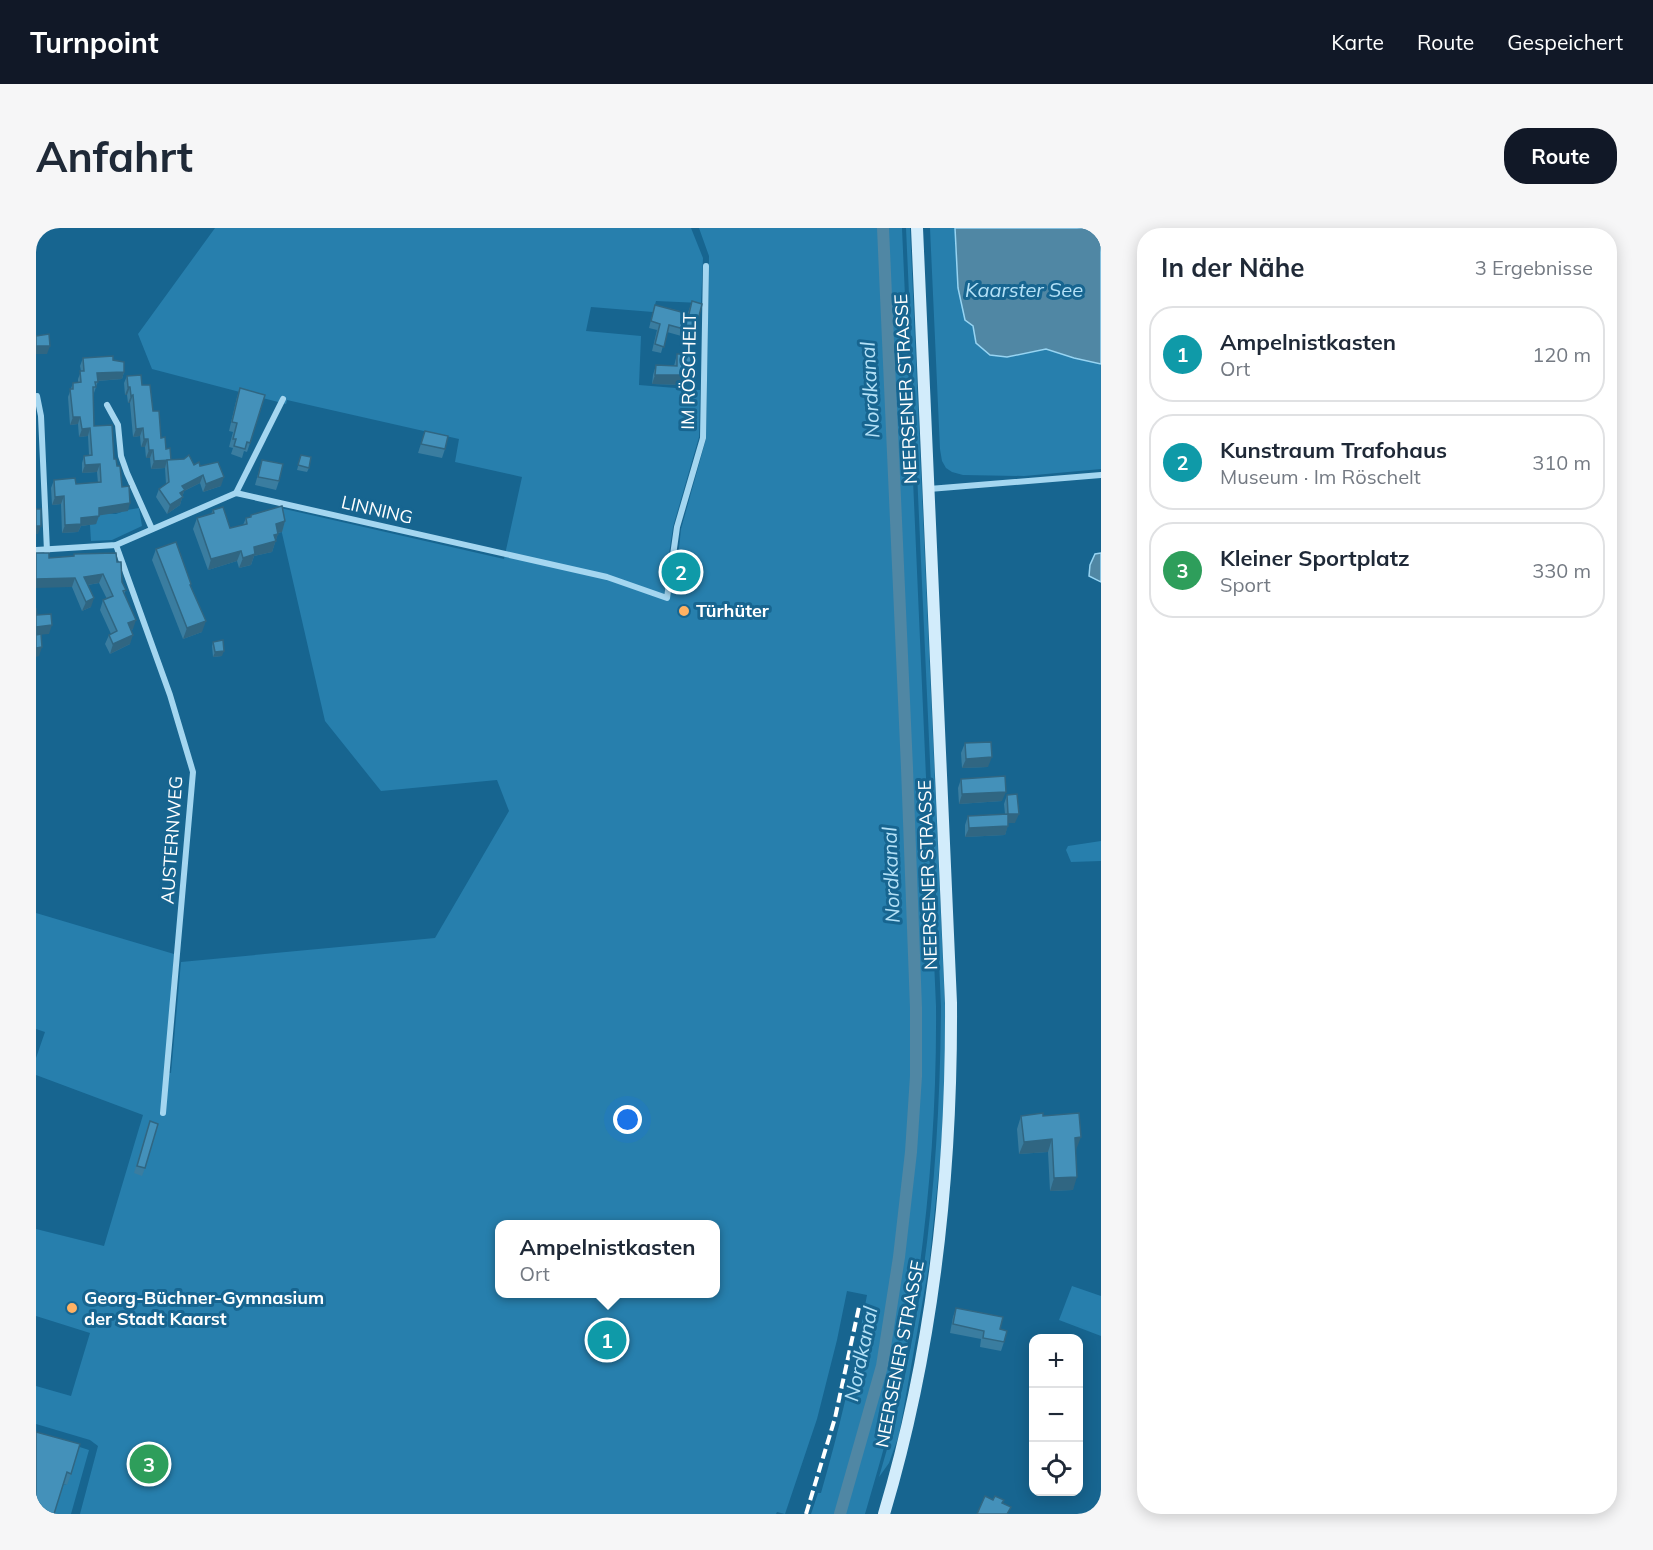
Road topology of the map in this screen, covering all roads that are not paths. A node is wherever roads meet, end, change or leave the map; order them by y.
1 (917, 228) edge
2 (706, 266) dead end
3 (37, 396) edge
4 (283, 399) dead end
5 (107, 405) dead end
6 (1101, 475) edge
7 (929, 489) junction
8 (236, 493) junction
9 (152, 529) junction
10 (116, 544) junction
11 (36, 550) edge
12 (47, 551) junction
13 (511, 556) joint
14 (163, 1113) dead end
15 (884, 1514) edge

1 - 7 main road, NEERSENER STRASSE
2 - 13 street, IM RÖSCHELT
3 - 12 street
4 - 8 street
5 - 9 street
6 - 7 street
7 - 15 main road, NEERSENER STRASSE
8 - 9 street
8 - 13 street, LINNING
9 - 10 street
10 - 12 street
10 - 14 street, AUSTERNWEG
11 - 12 street

